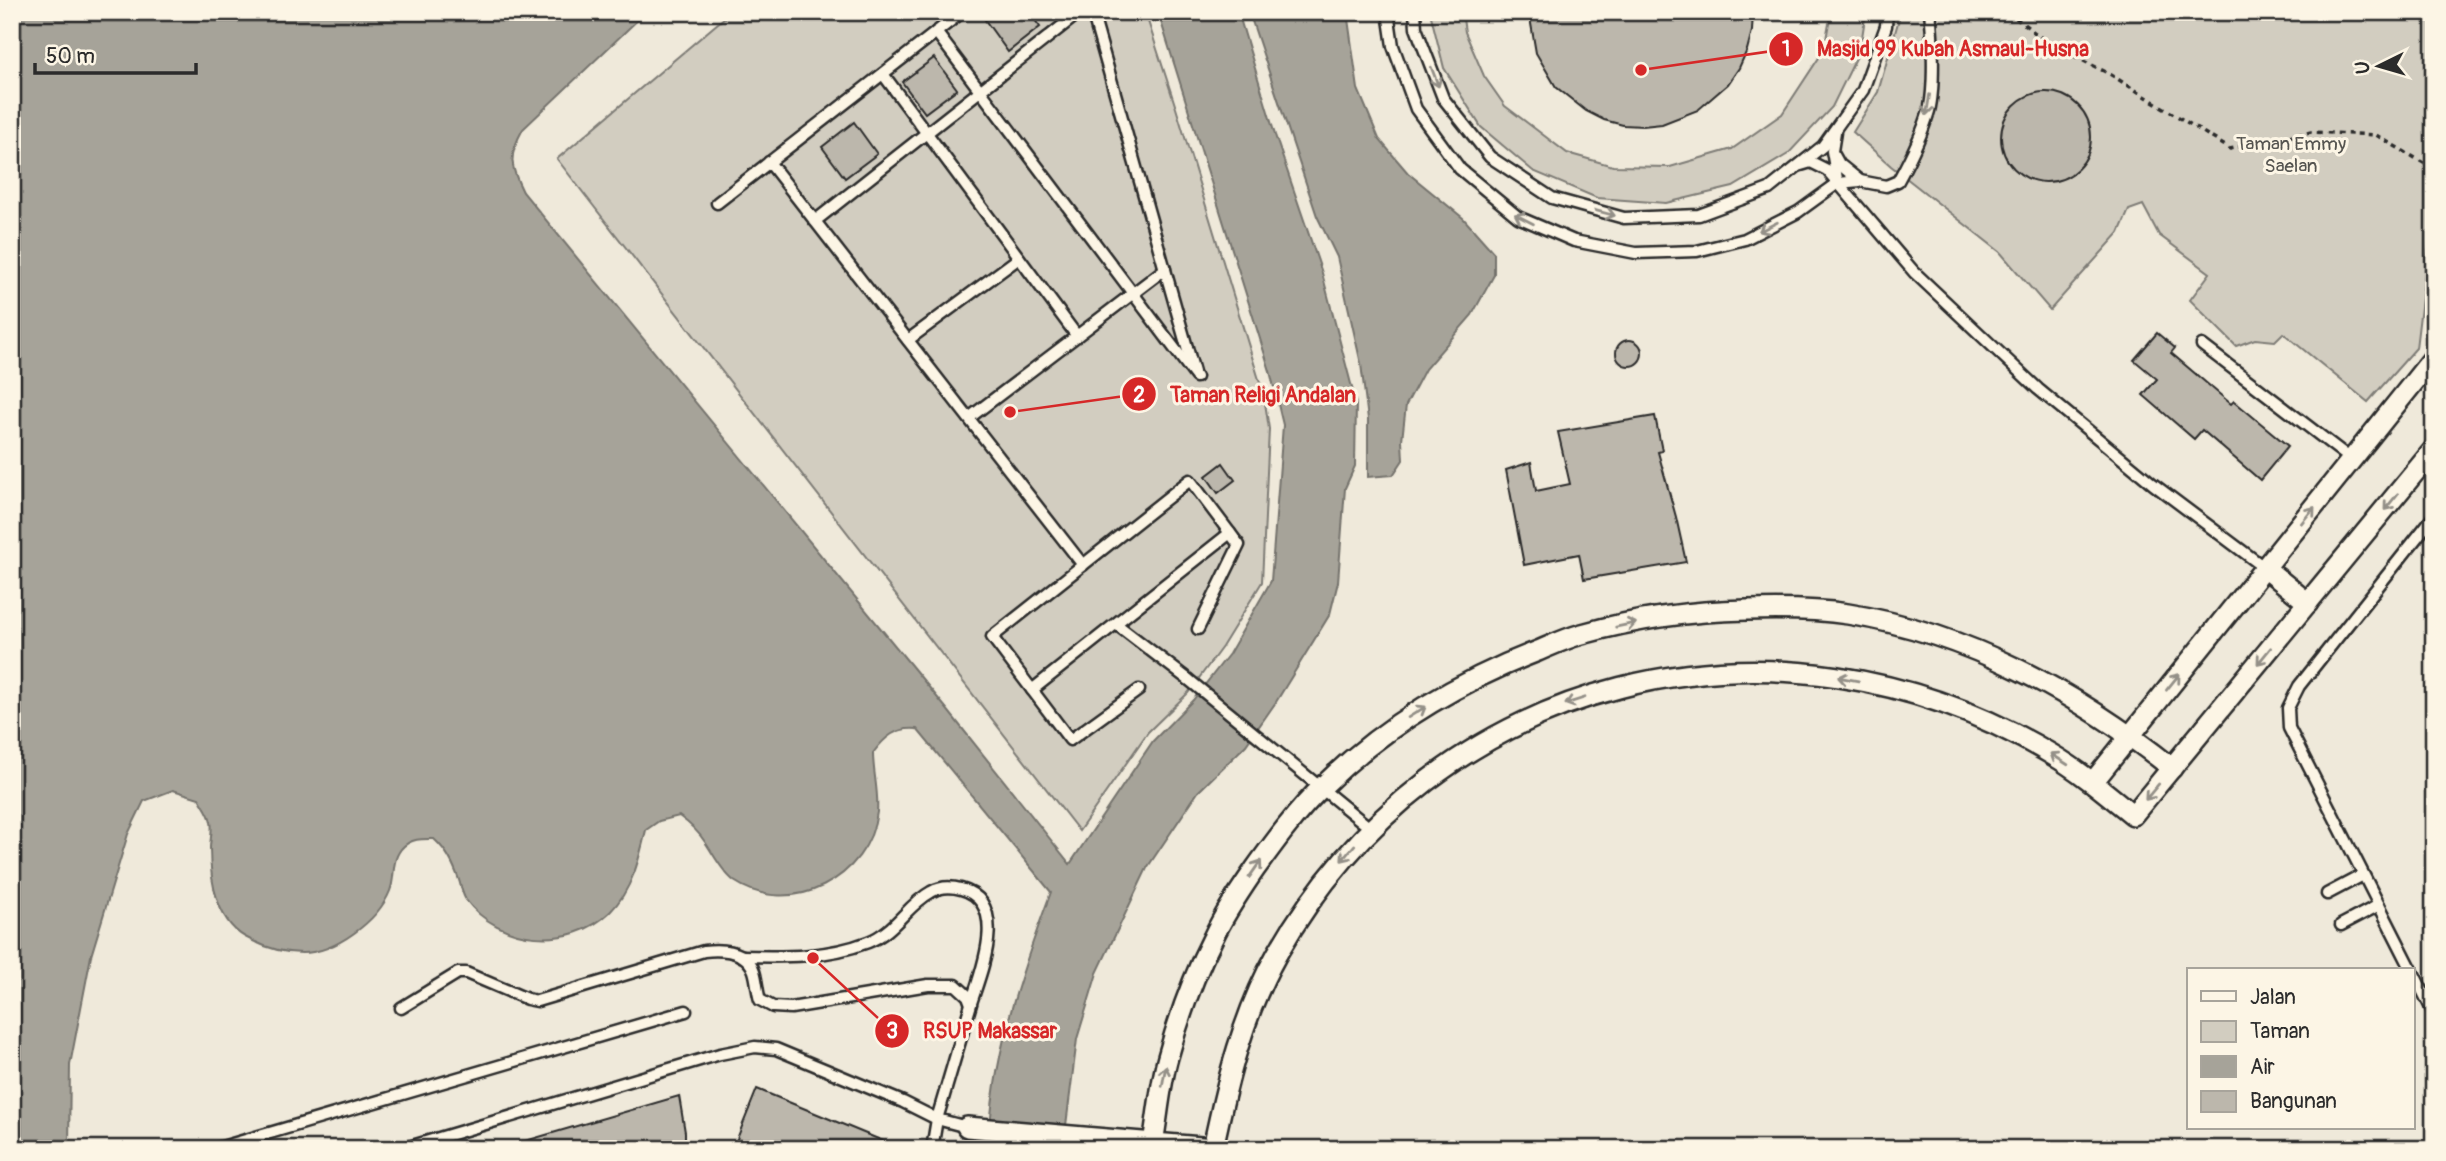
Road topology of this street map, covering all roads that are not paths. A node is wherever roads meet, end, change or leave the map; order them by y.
1 (962, 12) edge
2 (1080, 12) edge
3 (1092, 12) edge
4 (1388, 12) edge
5 (1415, 12) edge
6 (1923, 12) edge
7 (1888, 16) edge
8 (1930, 16) edge
9 (936, 32) junction
10 (883, 74) junction
11 (980, 91) junction
12 (1835, 130) junction
13 (926, 133) junction
14 (1832, 151) junction
15 (769, 162) junction
16 (1798, 166) junction
17 (1827, 170) junction
18 (1860, 181) junction
19 (1838, 183) junction
20 (1822, 195) junction
21 (717, 203) dead end
22 (815, 221) junction
23 (1019, 258) junction
24 (1165, 269) junction
25 (1133, 294) junction
26 (1077, 336) junction
27 (908, 340) junction
28 (2202, 345) dead end
29 (2434, 356) edge
30 (968, 418) junction
31 (2434, 449) edge
32 (2352, 460) junction
33 (2434, 516) edge
34 (1230, 533) junction
35 (1083, 565) junction
36 (2266, 568) junction
37 (2308, 603) junction
38 (1116, 624) junction
39 (1198, 629) dead end
40 (1139, 690) dead end
41 (1032, 691) junction
42 (2130, 735) junction
43 (2172, 768) junction
44 (2093, 782) junction
45 (1320, 788) junction
46 (1370, 828) junction
47 (2364, 875) junction
48 (2327, 894) dead end
49 (2379, 905) junction
50 (2341, 925) dead end
51 (741, 956) junction
52 (2410, 968) edge
53 (2414, 975) edge
54 (971, 1004) junction
55 (401, 1008) dead end
56 (685, 1011) dead end
57 (2434, 1014) edge
58 (937, 1119) junction
59 (967, 1127) joint
60 (1153, 1143) junction
61 (1213, 1148) edge
62 (215, 1149) edge
63 (402, 1149) edge
64 (932, 1149) edge

1 - 9 lane
2 - 11 lane
3 - 24 lane
20 -> 4 lane
5 -> 16 lane
6 - 8 lane
7 - 12 lane
8 -> 18 lane
9 - 10 lane
9 - 11 lane
10 - 13 lane
10 - 15 lane
11 - 13 lane
11 - 25 lane
12 - 14 lane
12 - 16 lane
13 - 22 lane
13 - 23 lane
14 - 18 lane
14 - 19 lane
15 - 21 lane
15 - 22 lane
16 - 17 lane
17 - 19 lane
17 - 20 lane
18 - 19 lane
19 - 20 lane
19 - 36 lane
22 - 27 lane
23 - 26 lane
23 - 27 lane
24 - 25 lane
24 - 25 lane
25 - 26 lane
26 - 30 lane
27 - 30 lane
28 - 32 lane
29 - 32 street
30 - 35 lane
31 -> 37 street
36 -> 32 street
33 - 47 lane
34 - 35 lane
34 - 38 lane
34 - 39 lane
35 - 41 lane
36 - 37 street
42 -> 36 street
37 -> 43 street
38 - 41 lane
38 - 45 lane
40 - 41 lane
42 - 43 street
42 - 44 street
45 -> 42 street
43 -> 44 street
44 -> 46 street
45 - 46 lane
60 -> 45 street
46 -> 61 street
47 - 48 lane
47 - 49 lane
49 - 50 lane
49 - 52 lane
51 - 54 lane
51 - 54 lane
51 - 55 lane
53 - 57 lane
54 - 58 lane
56 - 62 lane
58 - 59 lane
58 - 63 lane
58 - 64 lane
59 - 60 street
60 - 61 street

